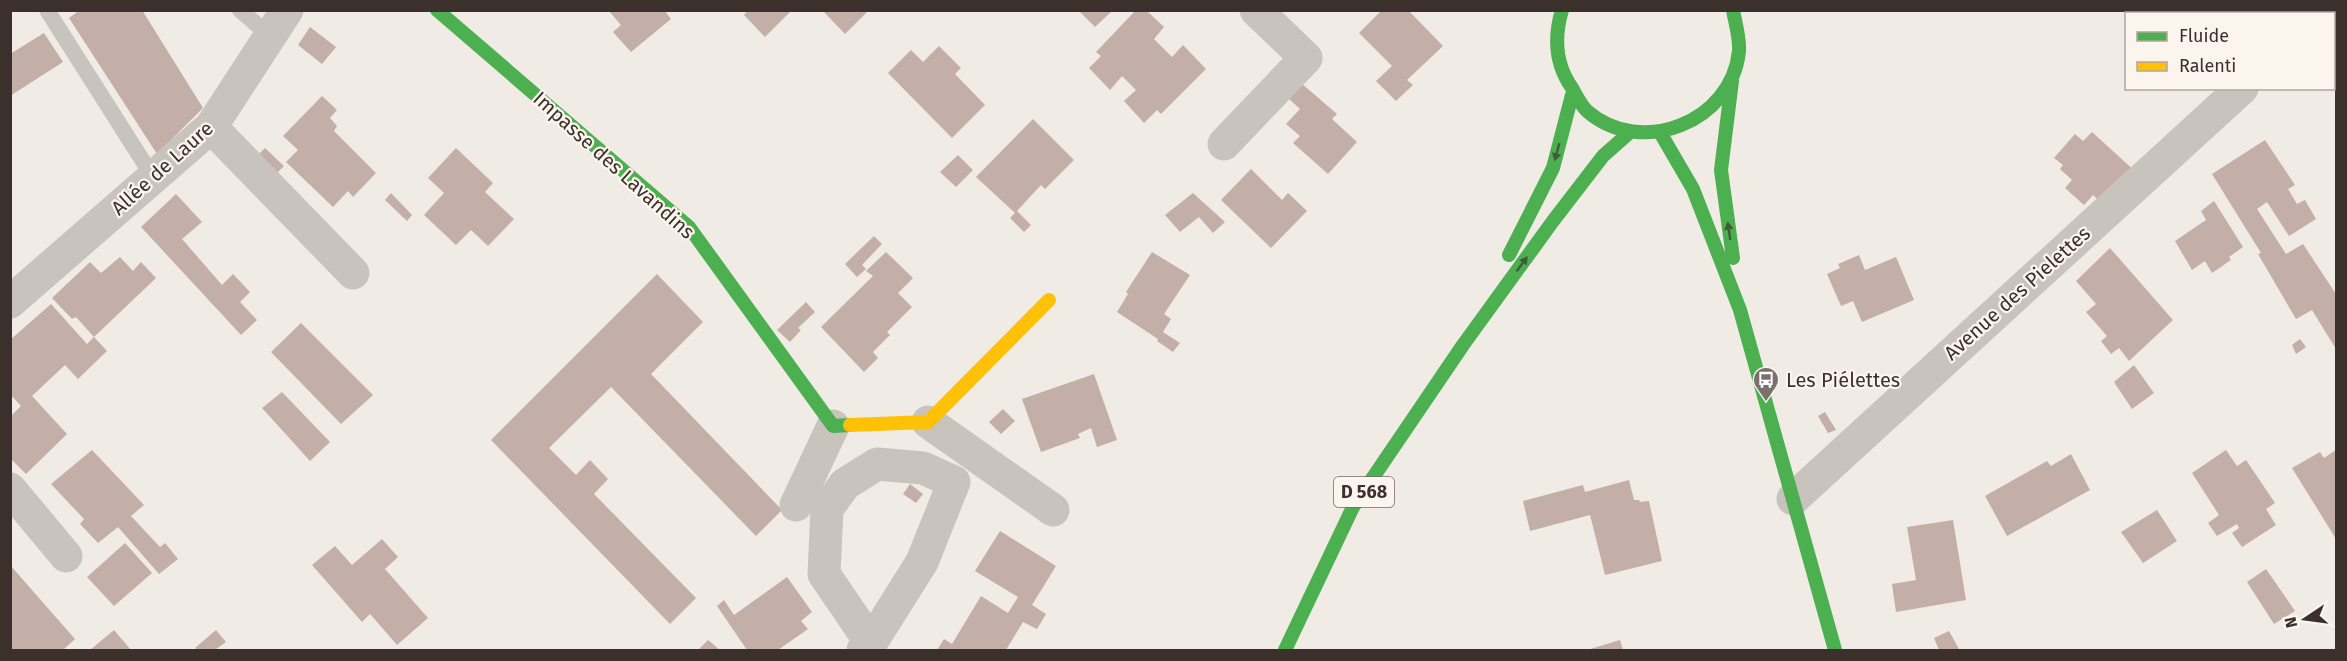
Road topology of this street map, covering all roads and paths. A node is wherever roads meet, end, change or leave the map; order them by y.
1 (47, 10) edge
2 (240, 10) edge
3 (437, 10) edge
4 (1256, 10) edge
5 (1562, 10) edge
6 (1733, 10) edge
7 (1750, 10) edge
8 (278, 23) edge
9 (1740, 28) junction
10 (1732, 81) junction
11 (2240, 90) edge
12 (1572, 95) junction
13 (211, 127) junction
14 (1629, 133) junction
15 (1661, 134) junction
16 (1224, 144) dead end
17 (153, 177) junction
18 (353, 273) dead end
19 (1049, 300) dead end
20 (10, 302) edge
21 (1740, 310) junction
22 (1464, 345) junction
23 (928, 422) junction
24 (833, 426) junction
25 (10, 489) edge
26 (1793, 499) junction
27 (796, 505) dead end
28 (1053, 510) dead end
29 (66, 556) dead end
30 (867, 647) edge
31 (1285, 651) edge
32 (1835, 651) edge

1 - 17 lane
2 - 8 lane
3 - 24 main road, Impasse des Lavandins
4 - 16 street
5 - 12 main road
6 - 9 main road
7 - 9 main road
8 - 13 street, Allée de Laure
9 - 10 main road
10 - 15 main road
21 -> 10 main road
11 - 26 street, Avenue des Pielettes
12 - 14 main road
12 -> 22 main road, D 568
13 - 17 street, Allée de Laure
13 - 18 street
14 - 15 main road
22 -> 14 main road, D 568
15 - 21 main road
17 - 20 street, Allée de Laure
19 - 23 main road
21 - 26 main road
22 - 31 main road, D 568
23 - 24 main road
23 - 28 street
24 - 27 street
25 - 29 street
26 - 32 main road
30 - 30 street

